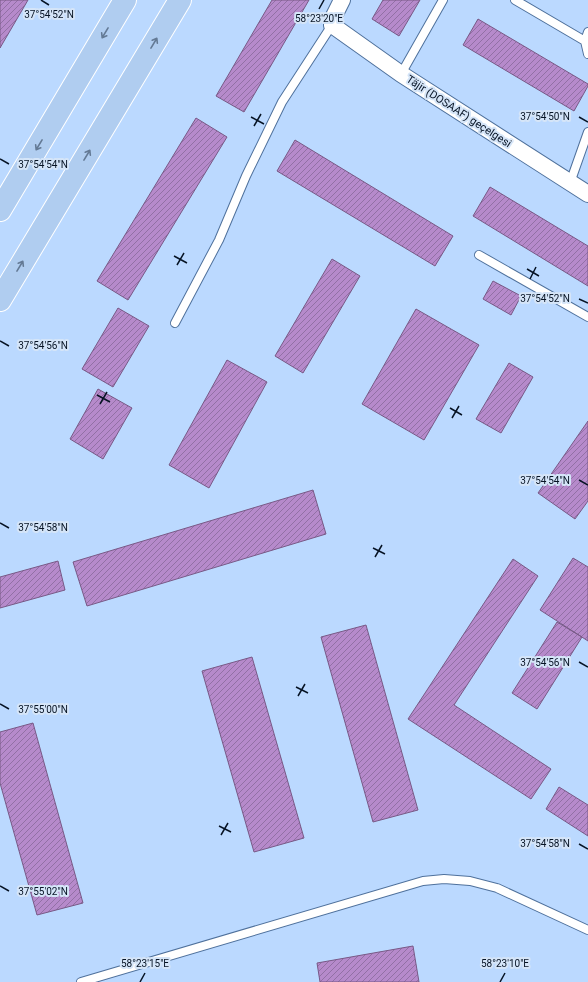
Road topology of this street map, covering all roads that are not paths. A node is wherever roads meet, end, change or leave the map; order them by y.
1 (126, 0) edge
2 (180, 0) edge
3 (342, 0) edge
4 (443, 0) edge
5 (515, 0) edge
6 (332, 25) junction
7 (588, 32) edge
8 (586, 41) junction
9 (588, 54) edge
10 (401, 74) junction
11 (588, 132) edge
12 (582, 188) edge
13 (0, 210) edge
14 (479, 255) dead end
15 (0, 300) edge
16 (588, 317) edge
17 (175, 323) dead end
18 (588, 930) edge
19 (81, 982) edge

1 -> 13 main road
15 -> 2 main road
3 - 6 street
4 - 10 lane
5 - 8 lane
6 - 10 street, Täjir (DOSAAF) geçelgesi
6 - 17 lane
7 - 8 lane
8 - 9 lane
10 - 12 street, Täjir (DOSAAF) geçelgesi
11 - 12 lane
14 - 16 lane
18 - 19 lane

